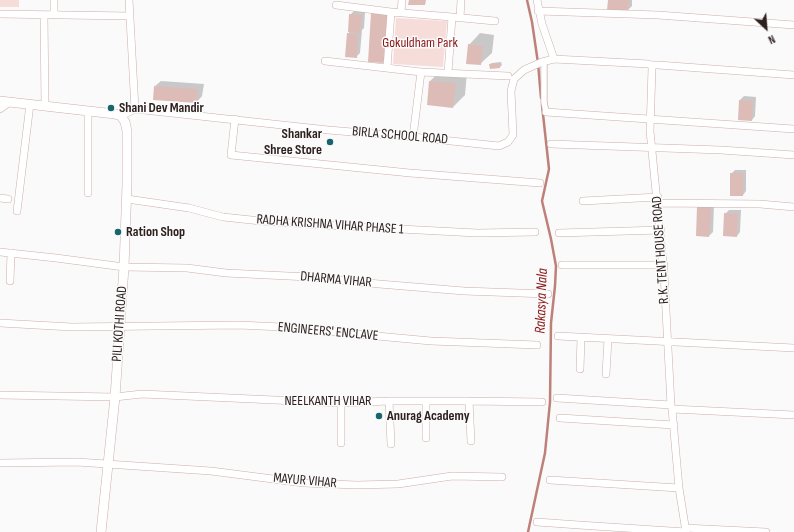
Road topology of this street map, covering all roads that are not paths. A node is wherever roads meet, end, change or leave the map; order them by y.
1 (54, 0) edge
2 (129, 0) edge
3 (402, 0) edge
4 (461, 0) edge
5 (537, 0) edge
6 (345, 3) edge
7 (336, 5) dead end
8 (538, 11) junction
9 (391, 12) junction
10 (401, 12) junction
11 (0, 14) edge
12 (44, 14) junction
13 (54, 14) junction
14 (130, 16) junction
15 (456, 18) junction
16 (495, 21) dead end
17 (794, 25) edge
18 (554, 59) junction
19 (325, 61) dead end
20 (543, 62) junction
21 (651, 65) junction
22 (387, 68) junction
23 (421, 72) junction
24 (448, 73) junction
25 (794, 75) edge
26 (508, 76) dead end
27 (0, 101) edge
28 (10, 102) junction
29 (30, 104) junction
30 (45, 106) junction
31 (0, 109) edge
32 (135, 109) junction
33 (88, 110) junction
34 (546, 112) joint
35 (121, 116) junction
36 (650, 119) junction
37 (235, 120) junction
38 (794, 129) edge
39 (413, 137) junction
40 (551, 144) dead end
41 (652, 148) junction
42 (794, 155) edge
43 (540, 183) dead end
44 (88, 193) dead end
45 (127, 199) junction
46 (658, 200) junction
47 (583, 201) dead end
48 (794, 207) edge
49 (17, 211) dead end
50 (661, 230) junction
51 (535, 232) dead end
52 (559, 233) dead end
53 (0, 252) edge
54 (11, 253) junction
55 (562, 265) dead end
56 (664, 265) junction
57 (124, 267) junction
58 (10, 281) dead end
59 (548, 294) dead end
60 (0, 323) edge
61 (119, 326) junction
62 (558, 336) dead end
63 (581, 338) junction
64 (608, 340) junction
65 (668, 341) junction
66 (537, 345) dead end
67 (794, 348) edge
68 (580, 369) dead end
69 (606, 374) dead end
70 (0, 395) edge
71 (115, 397) junction
72 (557, 398) dead end
73 (469, 401) junction
74 (389, 402) junction
75 (426, 402) junction
76 (542, 402) dead end
77 (341, 404) junction
78 (672, 407) junction
79 (794, 416) edge
80 (560, 418) dead end
81 (674, 425) junction
82 (426, 438) dead end
83 (471, 441) dead end
84 (341, 443) dead end
85 (391, 444) dead end
86 (0, 463) edge
87 (108, 465) junction
88 (502, 477) dead end
89 (550, 480) dead end
90 (679, 488) junction
91 (537, 522) dead end
92 (686, 530) edge
93 (101, 532) edge
94 (766, 532) edge

1 - 13 street
2 - 14 street
3 - 10 street
4 - 15 street
5 - 8 street
6 - 7 street
6 - 9 street
8 - 17 street
8 - 18 street
9 - 10 street
9 - 22 street
10 - 15 street
11 - 12 street
12 - 13 street
12 - 30 street
13 - 14 street
14 - 32 street
15 - 16 street
15 - 24 street
18 - 20 street, BIRLA SCHOOL ROAD
18 - 21 street
19 - 22 street
20 - 34 street
20 - 39 street, BIRLA SCHOOL ROAD
21 - 25 street
21 - 36 street, R.K. TENT HOUSE ROAD
22 - 23 street
23 - 24 street
23 - 39 street
24 - 26 street
27 - 28 street
28 - 29 street
28 - 31 street
29 - 30 street
29 - 49 street
30 - 33 street
32 - 35 street
32 - 37 street, BIRLA SCHOOL ROAD
33 - 35 street
33 - 44 street
34 - 36 street
35 - 45 street, PILI KOTHI ROAD
36 - 38 street
36 - 41 street, R.K. TENT HOUSE ROAD
37 - 39 street, BIRLA SCHOOL ROAD
37 - 43 street
40 - 41 street
41 - 42 street
41 - 46 street, R.K. TENT HOUSE ROAD
45 - 51 street, RADHA KRISHNA VIHAR PHASE 1
45 - 57 street, PILI KOTHI ROAD
46 - 47 street
46 - 48 street
46 - 50 street, R.K. TENT HOUSE ROAD
50 - 52 street
50 - 56 street, R.K. TENT HOUSE ROAD
53 - 54 street, DHARMA VIHAR
54 - 57 street, DHARMA VIHAR
54 - 58 street
55 - 56 street
56 - 65 street, R.K. TENT HOUSE ROAD
57 - 59 street, DHARMA VIHAR
57 - 61 street, PILI KOTHI ROAD
60 - 61 street, ENGINEERS' ENCLAVE
61 - 66 street, ENGINEERS' ENCLAVE
61 - 71 street, PILI KOTHI ROAD
62 - 63 street
63 - 64 street
63 - 68 street
64 - 65 street
64 - 69 street
65 - 67 street
65 - 78 street, R.K. TENT HOUSE ROAD
70 - 71 street, NEELKANTH VIHAR
71 - 77 street, NEELKANTH VIHAR
71 - 87 street, PILI KOTHI ROAD
72 - 78 street
73 - 75 street, NEELKANTH VIHAR
73 - 76 street, NEELKANTH VIHAR
73 - 83 street
74 - 75 street, NEELKANTH VIHAR
74 - 77 street, NEELKANTH VIHAR
74 - 85 street
75 - 82 street
77 - 84 street
78 - 79 street
78 - 81 street, R.K. TENT HOUSE ROAD
80 - 81 street
81 - 90 street, R.K. TENT HOUSE ROAD
86 - 87 street, MAYUR VIHAR
87 - 88 street, MAYUR VIHAR
87 - 93 street, PILI KOTHI ROAD
89 - 90 street
90 - 92 street, R.K. TENT HOUSE ROAD
91 - 92 street
92 - 94 street

